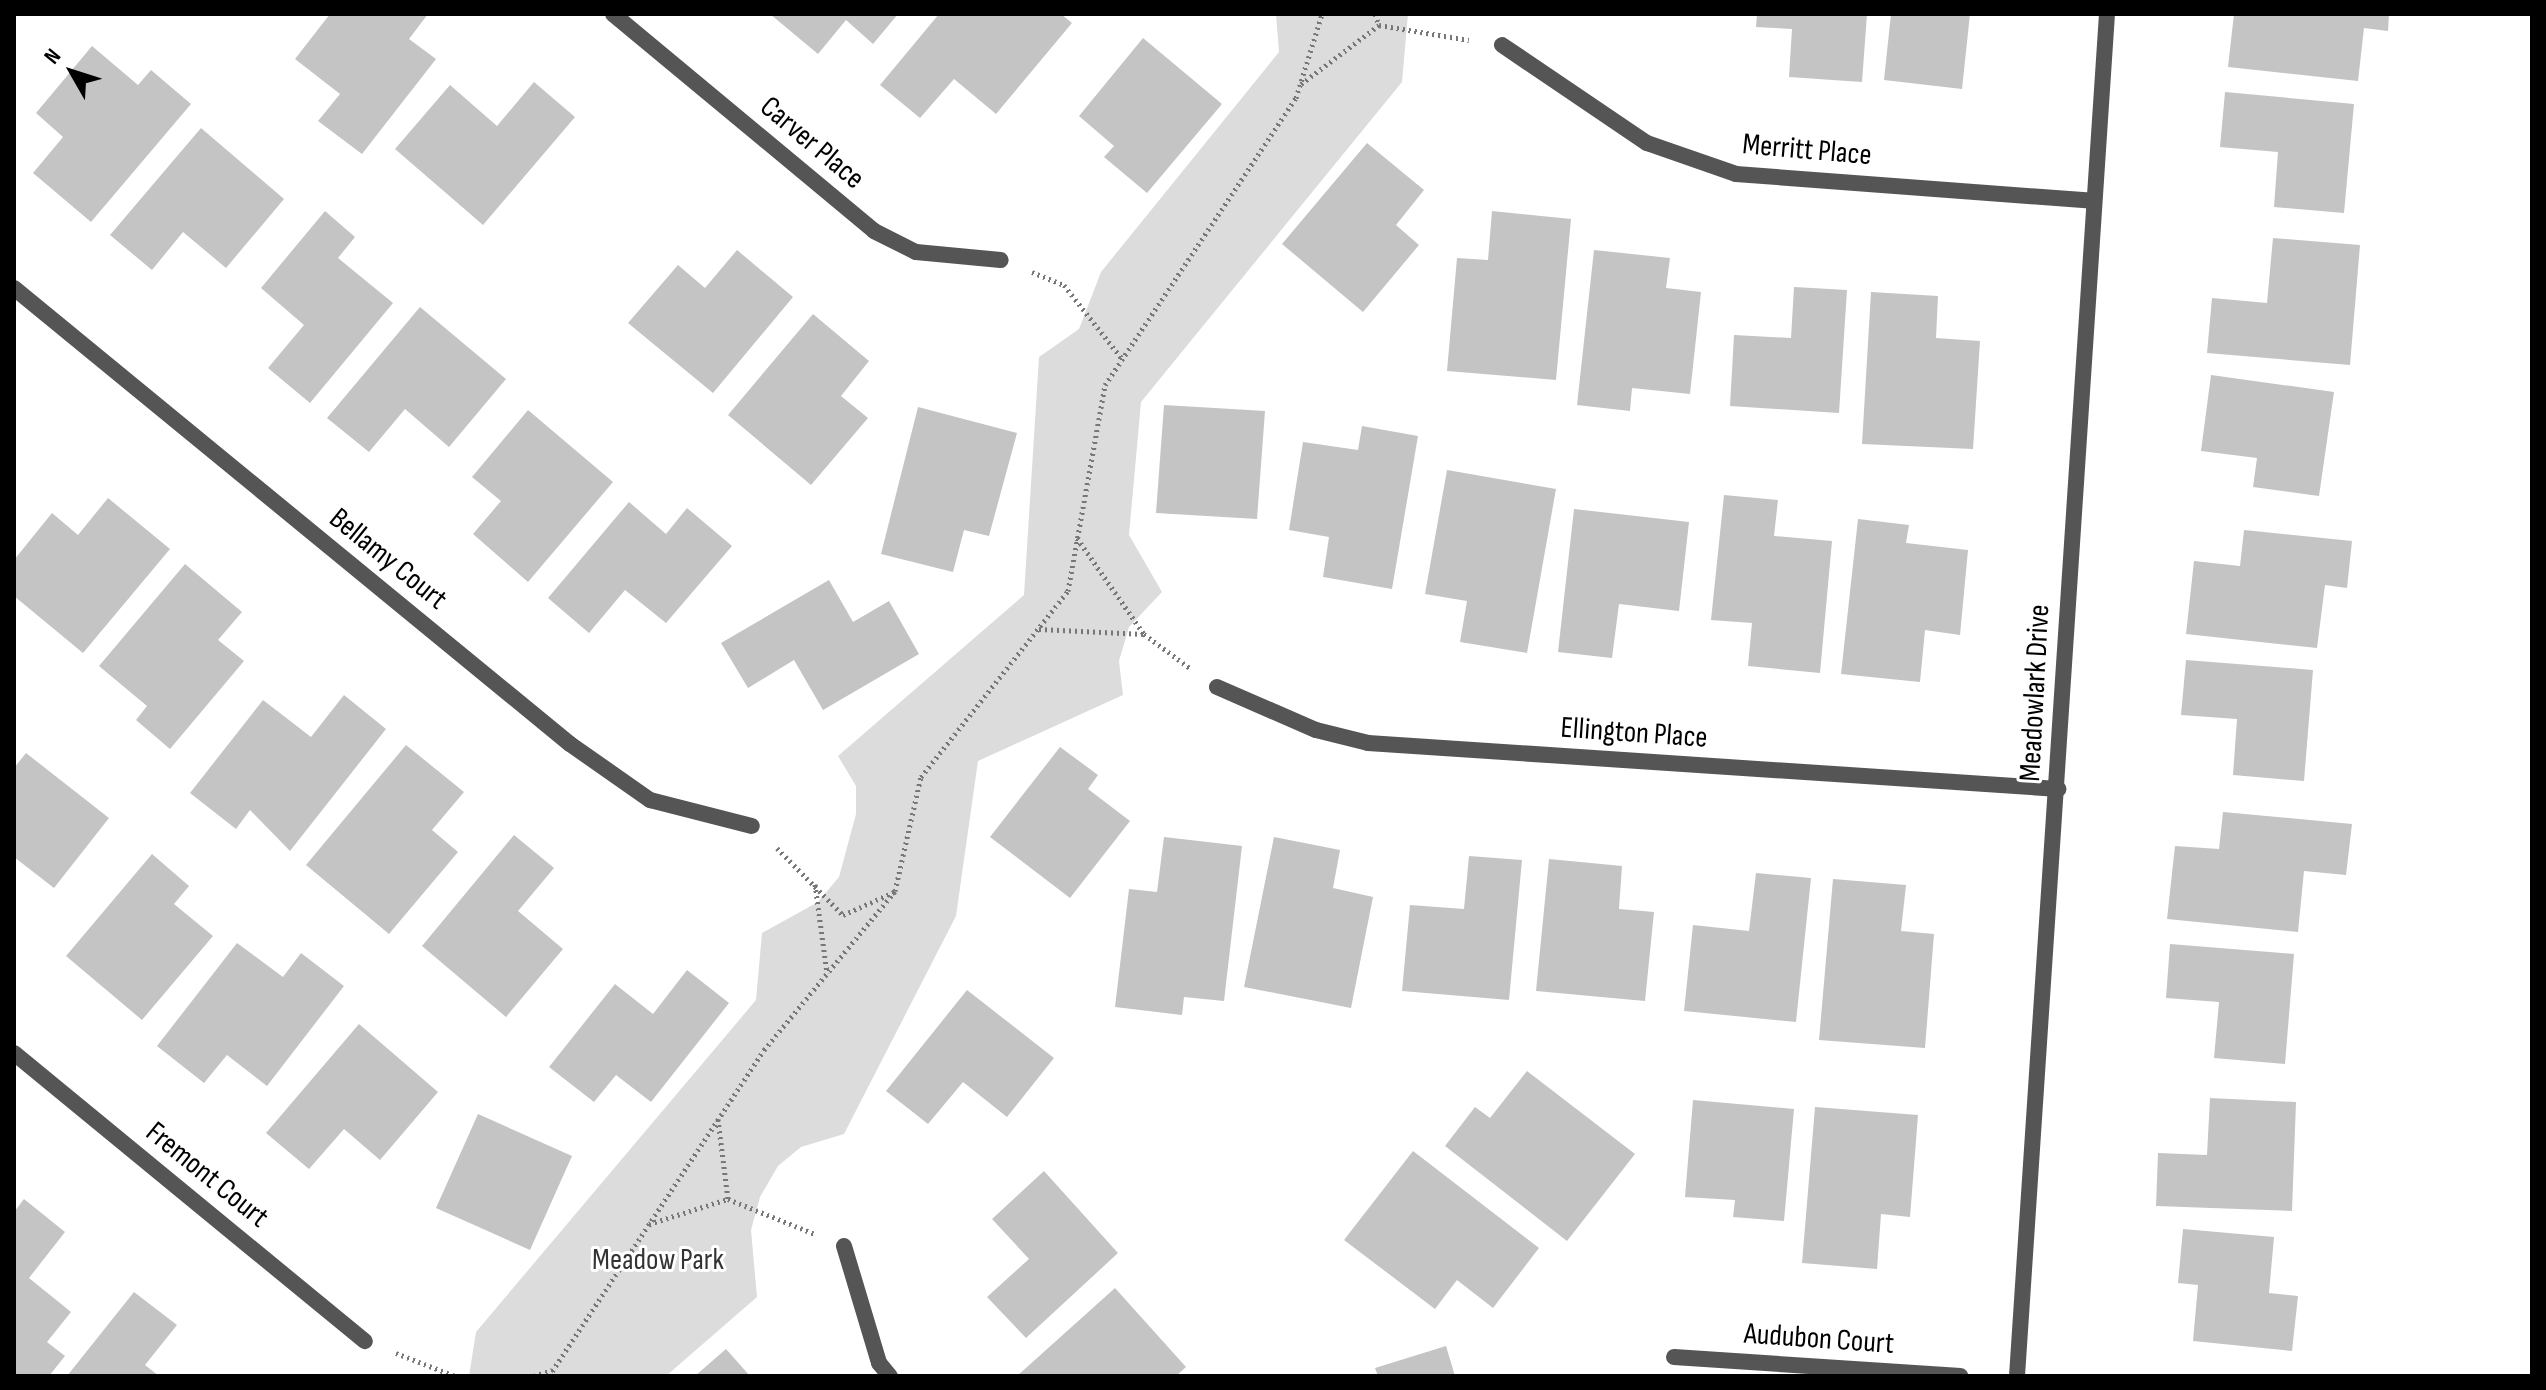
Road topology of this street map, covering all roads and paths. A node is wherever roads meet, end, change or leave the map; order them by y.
1 (613, 14) edge
2 (1322, 14) edge
3 (1375, 14) edge
4 (2107, 14) edge
5 (1379, 25) junction
6 (1502, 45) joint
7 (1301, 84) junction
8 (2093, 201) junction
9 (1001, 260) joint
10 (14, 288) edge
11 (1123, 360) junction
12 (1076, 537) junction
13 (1038, 629) junction
14 (1144, 634) junction
15 (1217, 687) joint
16 (2058, 789) junction
17 (752, 826) joint
18 (815, 883) junction
19 (895, 891) junction
20 (827, 974) junction
21 (14, 1053) edge
22 (718, 1118) junction
23 (728, 1199) junction
24 (647, 1225) junction
25 (844, 1246) joint
26 (365, 1341) joint
27 (1674, 1357) dead end
28 (551, 1373) edge
29 (455, 1376) edge
30 (534, 1376) edge
31 (890, 1376) edge
32 (1960, 1376) edge
33 (2017, 1376) edge

1 - 9 street, Carver Place
2 - 7 path
3 - 5 path
4 - 8 street, Meadowlark Drive
5 - 6 path
5 - 7 path
6 - 8 street, Merritt Place
7 - 11 path
8 - 16 street, Meadowlark Drive
9 - 11 path
10 - 17 street, Bellamy Court
11 - 12 path
12 - 13 path
12 - 14 path
13 - 14 path
13 - 19 path
14 - 15 path
15 - 16 street, Ellington Place
16 - 33 street, Meadowlark Drive
17 - 18 path
18 - 19 path
18 - 20 path
19 - 20 path
20 - 22 path
21 - 26 street, Fremont Court
22 - 23 path
22 - 24 path
23 - 24 path
23 - 25 path
24 - 28 path
25 - 31 street
26 - 29 path
27 - 32 street, Audubon Court
28 - 30 path

